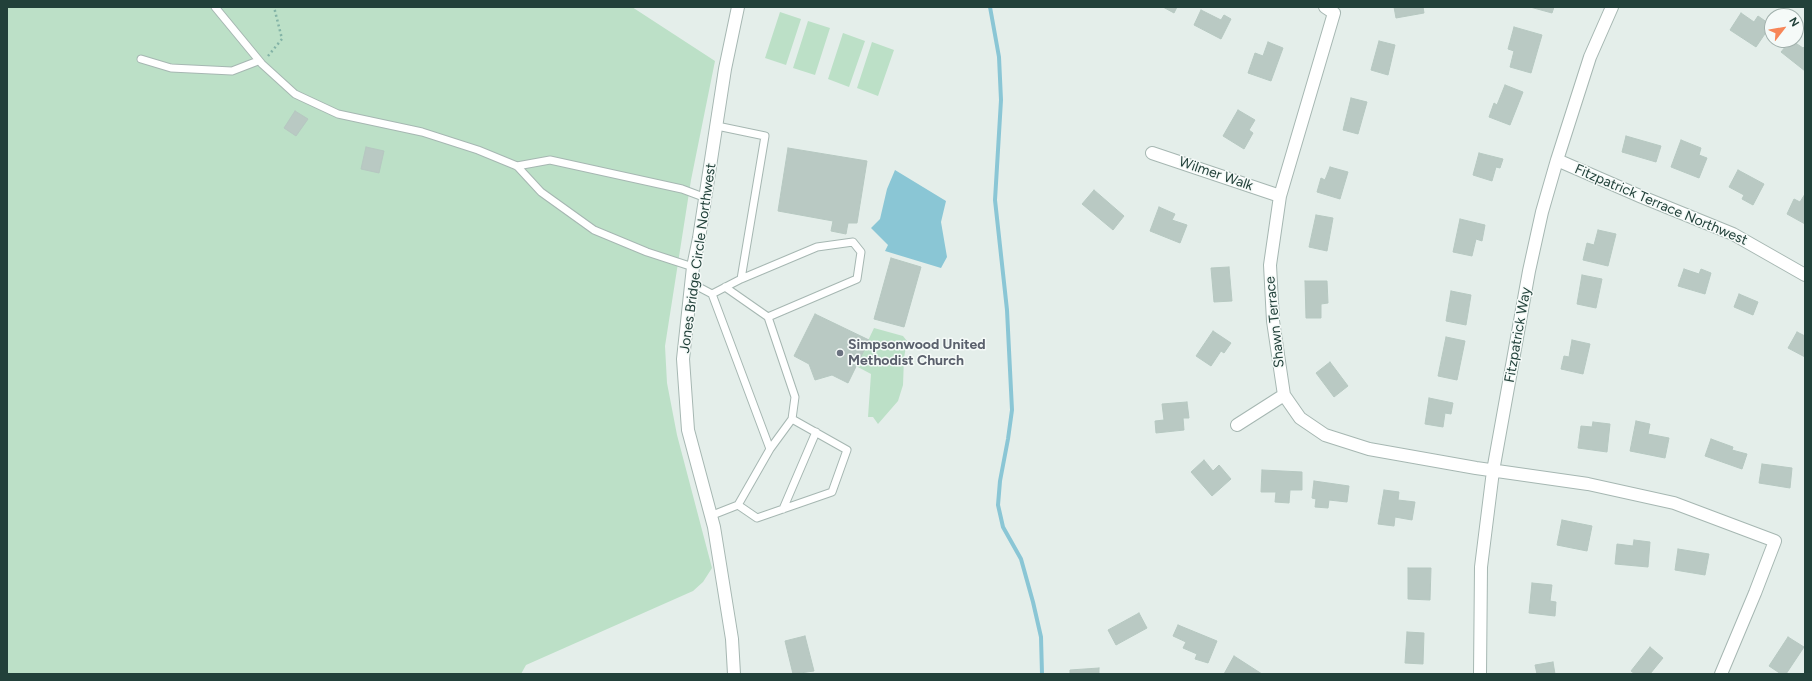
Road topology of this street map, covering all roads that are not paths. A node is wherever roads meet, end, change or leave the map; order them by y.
1 (215, 7) edge
2 (738, 7) edge
3 (1325, 7) edge
4 (1612, 7) edge
5 (141, 59) dead end
6 (260, 63) junction
7 (717, 126) junction
8 (1152, 153) dead end
9 (1557, 160) junction
10 (517, 166) junction
11 (1280, 196) junction
12 (706, 198) junction
13 (693, 267) junction
14 (1805, 275) edge
15 (741, 279) junction
16 (692, 283) junction
17 (725, 287) junction
18 (712, 294) junction
19 (768, 317) junction
20 (1284, 395) junction
21 (792, 419) junction
22 (1237, 425) dead end
23 (816, 432) junction
24 (770, 449) junction
25 (1493, 471) junction
26 (738, 505) junction
27 (783, 509) junction
28 (710, 516) junction
29 (734, 674) edge
30 (1480, 674) edge
31 (1721, 674) edge

1 - 6 lane
2 - 7 street, Jones Bridge Circle Northwest
3 - 11 street, Shawn Terrace
4 - 9 street, Fitzpatrick Way
5 - 6 lane
6 - 10 lane
7 - 12 street, Jones Bridge Circle Northwest
7 - 15 lane
8 - 11 street, Wilmer Walk
9 - 14 street, Fitzpatrick Terrace Northwest
9 - 25 street, Fitzpatrick Way
10 - 12 lane
10 - 13 lane
11 - 20 street, Shawn Terrace
12 - 13 street, Jones Bridge Circle Northwest
13 - 16 street, Jones Bridge Circle Northwest
15 - 17 lane
15 - 19 lane
16 - 18 lane
16 - 28 street, Jones Bridge Circle Northwest
17 - 18 lane
17 - 19 lane
18 - 24 lane
19 - 21 lane
20 - 22 street
20 - 25 street, Shawn Terrace
21 - 23 lane
21 - 24 lane
23 - 27 lane
23 - 27 lane
24 - 26 lane
25 - 30 street, Fitzpatrick Way
25 - 31 street, Shawn Terrace
26 - 27 lane
26 - 28 lane
28 - 29 street, Jones Bridge Circle Northwest

